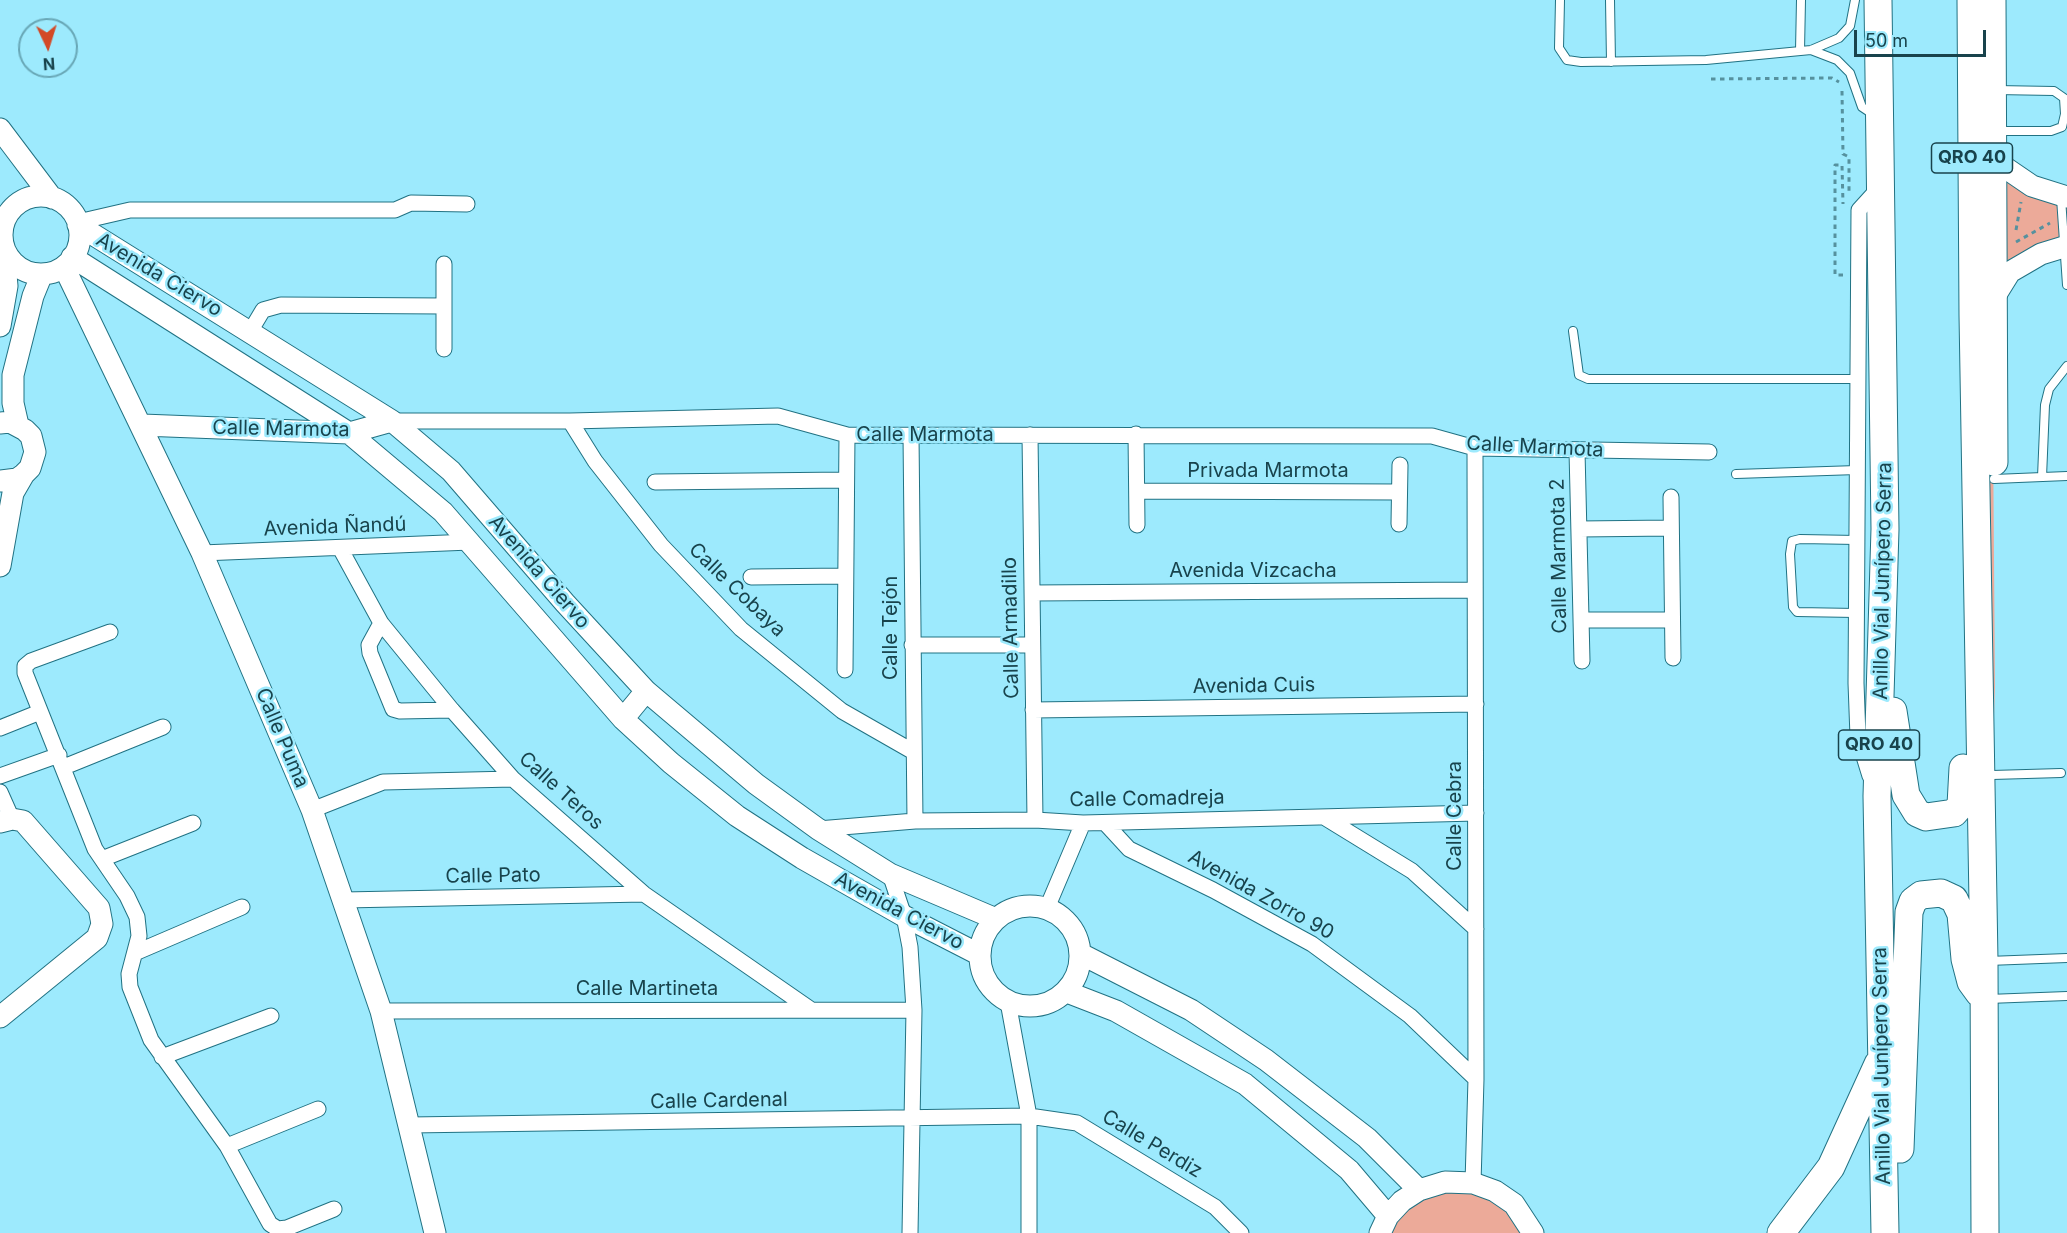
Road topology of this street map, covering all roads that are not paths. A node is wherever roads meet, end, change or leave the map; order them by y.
1 (1560, 0) edge
2 (1610, 0) edge
3 (1801, 0) edge
4 (1855, 0) edge
5 (1878, 0) edge
6 (1971, 0) edge
7 (1992, 0) edge
8 (1811, 50) junction
9 (1800, 51) junction
10 (1611, 62) junction
11 (1992, 89) junction
12 (1879, 118) junction
13 (0, 129) edge
14 (1991, 131) junction
15 (1991, 158) junction
16 (1879, 188) junction
17 (2064, 197) edge
18 (52, 198) junction
19 (5, 200) edge
20 (467, 204) dead end
21 (78, 224) junction
22 (2065, 246) edge
23 (4, 252) junction
24 (68, 262) junction
25 (444, 264) dead end
26 (42, 274) junction
27 (2067, 285) edge
28 (444, 306) junction
29 (1982, 308) junction
30 (0, 326) edge
31 (251, 330) junction
32 (1573, 331) dead end
33 (444, 349) dead end
34 (2067, 366) edge
35 (1859, 379) junction
36 (392, 421) junction
37 (570, 421) junction
38 (9, 424) edge
39 (142, 425) junction
40 (349, 433) junction
41 (1136, 434) junction
42 (847, 435) junction
43 (912, 435) junction
44 (1030, 435) junction
45 (1475, 448) junction
46 (1577, 451) junction
47 (1710, 452) dead end
48 (1400, 465) dead end
49 (1857, 470) junction
50 (24, 474) junction
51 (1736, 474) dead end
52 (2067, 476) edge
53 (2042, 477) junction
54 (1994, 479) junction
55 (846, 480) junction
56 (0, 481) edge
57 (655, 482) dead end
58 (1137, 491) junction
59 (1399, 492) junction
60 (1671, 497) dead end
61 (1399, 524) dead end
62 (1137, 525) dead end
63 (1671, 528) junction
64 (1579, 530) junction
65 (1857, 540) junction
66 (470, 542) junction
67 (340, 548) junction
68 (202, 553) junction
69 (0, 566) edge
70 (751, 576) dead end
71 (845, 576) junction
72 (1475, 591) junction
73 (1032, 593) junction
74 (1856, 613) junction
75 (1582, 620) junction
76 (1671, 620) junction
77 (381, 622) junction
78 (110, 632) dead end
79 (912, 645) junction
80 (1032, 645) junction
81 (1673, 658) dead end
82 (1582, 660) dead end
83 (1883, 664) junction
84 (845, 670) dead end
85 (646, 691) junction
86 (1476, 704) junction
87 (452, 710) junction
88 (1033, 710) junction
89 (40, 712) junction
90 (623, 719) junction
91 (164, 727) dead end
92 (0, 728) edge
93 (912, 751) junction
94 (61, 761) junction
95 (2061, 773) dead end
96 (1992, 775) junction
97 (0, 776) edge
98 (513, 778) junction
99 (0, 792) edge
100 (1877, 796) junction
101 (312, 810) junction
102 (1476, 813) junction
103 (1324, 817) junction
104 (1035, 820) junction
105 (6, 821) edge
106 (915, 821) junction
107 (1105, 822) junction
108 (193, 823) dead end
109 (1083, 823) junction
110 (819, 829) junction
111 (102, 859) junction
112 (1981, 872) junction
113 (890, 874) junction
114 (644, 894) junction
115 (344, 900) junction
116 (242, 907) dead end
117 (1047, 908) junction
118 (904, 916) junction
119 (996, 919) junction
120 (1476, 929) junction
121 (137, 952) junction
122 (1081, 954) junction
123 (980, 955) junction
124 (2067, 958) edge
125 (1984, 961) junction
126 (1066, 992) junction
127 (2067, 996) edge
128 (1984, 999) junction
129 (1008, 1002) junction
130 (810, 1009) junction
131 (914, 1010) junction
132 (381, 1011) junction
133 (271, 1016) dead end
134 (0, 1017) edge
135 (162, 1057) junction
136 (1881, 1057) junction
137 (1266, 1060) junction
138 (1476, 1079) junction
139 (1245, 1084) junction
140 (318, 1109) dead end
141 (1029, 1116) junction
142 (913, 1120) junction
143 (410, 1125) junction
144 (227, 1146) junction
145 (1473, 1183) junction
146 (1419, 1190) junction
147 (334, 1209) dead end
148 (1384, 1225) edge
149 (1780, 1232) edge
150 (435, 1233) edge
151 (910, 1233) edge
152 (1029, 1233) edge
153 (1241, 1233) edge
154 (1533, 1233) edge
155 (1885, 1233) edge
156 (1897, 1233) edge
157 (1985, 1233) edge

1 - 10 lane
2 - 10 lane
3 - 9 lane
4 - 8 lane
5 - 12 highway, Anillo Vial Junípero Serra / QRO 40
6 - 29 highway, QRO 40
7 - 11 highway
8 - 9 lane
8 - 12 lane
9 - 10 lane
11 - 14 highway
11 - 14 lane
12 - 16 highway, Anillo Vial Junípero Serra / QRO 40
13 - 18 street
14 - 15 highway
15 - 17 street
15 - 29 highway
16 - 35 street
16 - 83 highway, Anillo Vial Junípero Serra / QRO 40
17 - 22 lane
18 - 19 street
18 - 21 street
19 - 23 street
20 - 21 street
21 - 24 street
21 - 31 street, Avenida Ciervo
22 - 27 lane
22 - 29 street
23 - 26 street
23 - 30 street
24 - 26 street
24 - 39 street, Calle Puma
24 - 40 street, Avenida Ciervo
25 - 28 street
26 - 38 street
28 - 31 street
28 - 33 street
29 - 54 highway
29 - 83 highway
29 - 112 highway, QRO 40
31 - 36 street, Avenida Ciervo
32 - 35 lane
34 - 53 lane
35 - 49 street
36 - 37 street, Calle Marmota
36 - 40 street, Calle Marmota
36 - 85 street, Avenida Ciervo
37 - 42 street, Calle Marmota
37 - 93 street, Calle Cobaya
38 - 50 street
39 - 40 street, Calle Marmota
39 - 68 street, Calle Puma
40 - 66 street, Avenida Ciervo
41 - 44 street, Calle Marmota
41 - 45 street, Calle Marmota
41 - 58 street
42 - 43 street, Calle Marmota
42 - 55 street
43 - 44 street, Calle Marmota
43 - 79 street, Calle Tejón
44 - 73 street, Calle Armadillo
45 - 46 street, Calle Marmota
45 - 72 street, Calle Cebra
46 - 47 street, Calle Marmota
46 - 64 street, Calle Marmota 2
48 - 59 street
49 - 51 lane
49 - 65 street
50 - 56 street
50 - 69 street
52 - 53 lane
53 - 54 lane
54 - 96 highway
55 - 57 street
55 - 71 street
58 - 59 street, Privada Marmota
58 - 62 street
59 - 61 street
60 - 63 street
63 - 64 street
63 - 76 street
64 - 75 street, Calle Marmota 2
65 - 74 street
65 - 74 lane
66 - 67 street, Avenida Ñandú
66 - 90 street, Avenida Ciervo
67 - 68 street, Avenida Ñandú
67 - 77 street, Calle Teros
68 - 101 street, Calle Puma
70 - 71 street
71 - 84 street
72 - 73 street, Avenida Vizcacha
72 - 86 street, Calle Cebra
73 - 80 street, Calle Armadillo
74 - 100 street
75 - 76 street
75 - 82 street, Calle Marmota 2
76 - 81 street
77 - 87 street, Calle Teros
77 - 87 street
78 - 89 street
79 - 80 street
79 - 93 street, Calle Tejón
80 - 88 street, Calle Armadillo
83 - 100 highway, Anillo Vial Junípero Serra / QRO 40
85 - 90 street
85 - 110 street, Avenida Ciervo
86 - 88 street, Avenida Cuis
86 - 102 street, Calle Cebra
87 - 98 street, Calle Teros
88 - 104 street, Calle Armadillo
89 - 92 street
89 - 94 street
90 - 118 street, Avenida Ciervo
91 - 94 street
93 - 106 street, Calle Tejón
94 - 97 street
94 - 111 street
95 - 96 lane
96 - 112 highway
98 - 101 street
98 - 114 street, Calle Teros
99 - 105 street
100 - 136 highway, Anillo Vial Junípero Serra / QRO 40
101 - 115 street, Calle Puma
102 - 103 street, Calle Comadreja
102 - 120 street, Calle Cebra
103 - 107 street, Calle Comadreja
103 - 120 street
104 - 106 street, Calle Comadreja
104 - 109 street, Calle Comadreja
105 - 134 street
106 - 110 street, Calle Comadreja
107 - 109 street, Calle Comadreja
107 - 138 street, Avenida Zorro 90
108 - 111 street
109 - 117 street
110 - 113 street, Avenida Ciervo
111 - 121 street
112 - 125 highway, QRO 40
113 - 118 street
113 - 119 street, Avenida Ciervo
114 - 115 street, Calle Pato
114 - 130 street, Calle Teros
115 - 132 street, Calle Puma
116 - 121 street
117 - 119 street
117 - 122 street
118 - 123 street, Avenida Ciervo
118 - 131 street
119 - 123 street
120 - 138 street, Calle Cebra
121 - 135 street
122 - 126 street
122 - 137 street
123 - 129 street
124 - 125 lane
125 - 128 highway, QRO 40
126 - 129 street
126 - 139 street
127 - 128 lane
128 - 156 highway
128 - 157 highway, QRO 40
129 - 141 street
130 - 131 street, Calle Martineta
130 - 132 street, Calle Martineta
131 - 142 street
132 - 143 street, Calle Puma
133 - 135 street
135 - 144 street
136 - 149 highway
136 - 155 highway, Anillo Vial Junípero Serra / QRO 40
137 - 139 street
137 - 146 street
138 - 145 street, Calle Cebra
139 - 148 street
140 - 144 street
141 - 142 street, Calle Cardenal
141 - 152 street
141 - 153 street, Calle Perdiz
142 - 143 street, Calle Cardenal
142 - 151 street
143 - 150 street, Calle Puma
144 - 147 street
145 - 146 street
145 - 154 street
146 - 148 street

